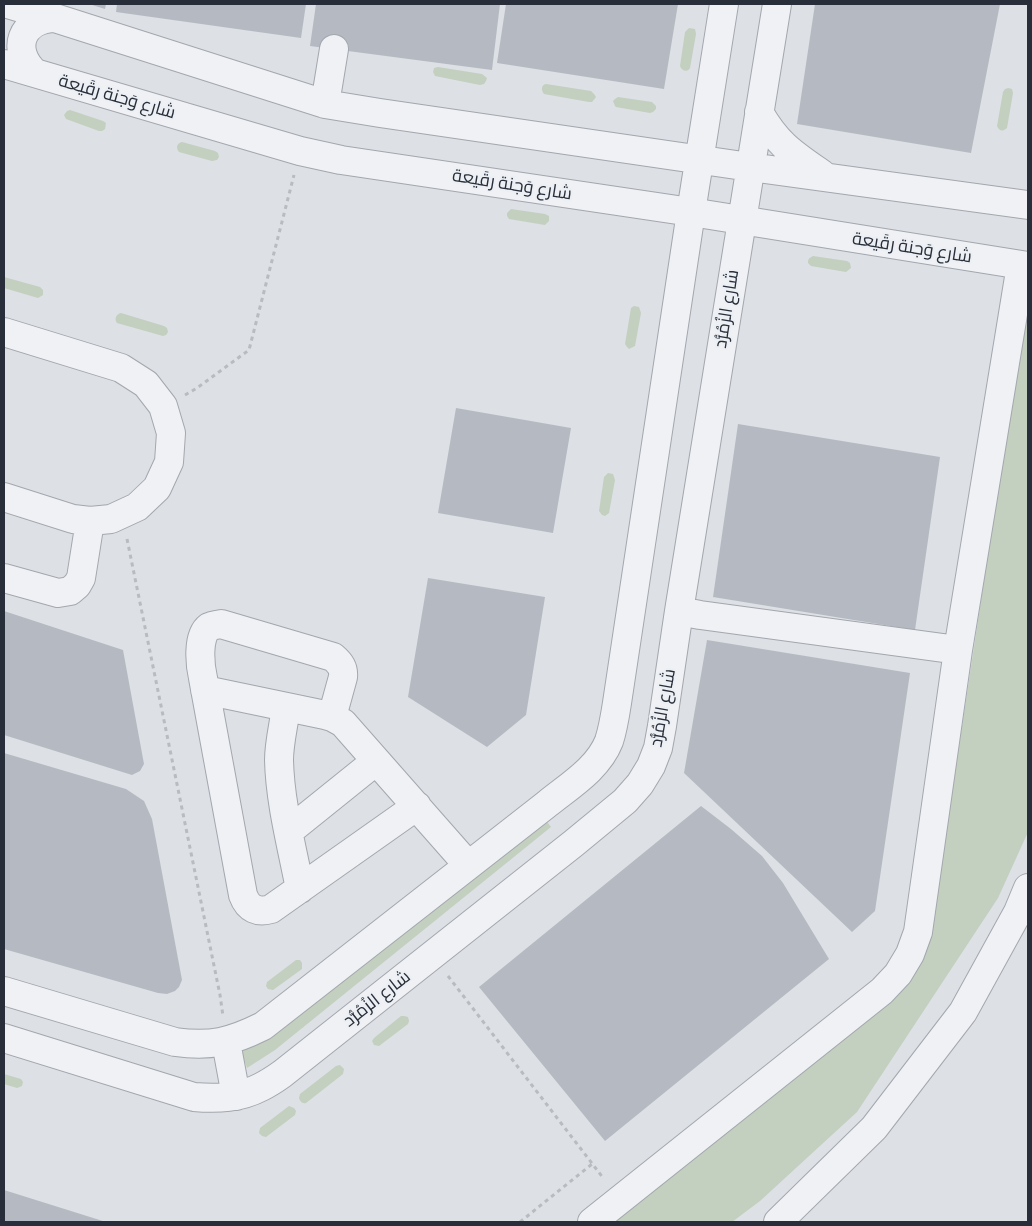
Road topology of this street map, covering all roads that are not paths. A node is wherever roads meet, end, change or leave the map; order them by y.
1 (8, 4) edge
2 (724, 4) edge
3 (777, 4) edge
4 (55, 18) junction
5 (334, 49) dead end
6 (4, 64) edge
7 (35, 72) junction
8 (325, 104) junction
9 (759, 112) junction
10 (700, 159) junction
11 (750, 167) junction
12 (827, 178) junction
13 (1028, 204) edge
14 (691, 212) junction
15 (741, 221) junction
16 (1024, 266) edge
17 (4, 332) edge
18 (4, 497) edge
19 (90, 521) junction
20 (4, 578) edge
21 (679, 611) junction
22 (958, 650) junction
23 (205, 690) junction
24 (286, 706) junction
25 (332, 716) junction
26 (376, 761) junction
27 (417, 806) junction
28 (289, 831) junction
29 (468, 865) junction
30 (1028, 888) edge
31 (300, 889) junction
32 (4, 991) edge
33 (4, 1038) edge
34 (226, 1042) junction
35 (236, 1096) junction
36 (592, 1222) edge
37 (778, 1222) edge

1 - 4 street
2 - 10 street
3 - 9 street, شارع الزُمُرُّد
4 - 7 street
4 - 8 street
5 - 8 street
6 - 7 street, شارع وَجنة رقَيعة
7 - 14 street, شارع وَجنة رقَيعة
8 - 10 street
9 - 11 street, شارع الزُمُرُّد
9 - 12 street
10 - 11 street
10 - 14 street
11 - 12 street
11 - 15 street, شارع الزُمُرُّد
12 - 13 street
14 - 15 street, شارع وَجنة رقَيعة
14 - 29 street
15 - 16 street, شارع وَجنة رقَيعة
15 - 21 street, شارع الزُمُرُّد
16 - 22 street
17 - 19 street
18 - 19 street
19 - 20 street
21 - 22 street
21 - 35 street, شارع الزُمُرُّد
22 - 36 street
23 - 24 street
23 - 25 street
23 - 31 street
24 - 25 street
24 - 28 street
25 - 26 street
26 - 27 street
26 - 28 street
27 - 29 street
27 - 31 street
28 - 31 street
29 - 34 street
30 - 37 street
32 - 34 street
33 - 35 street, شارع الزُمُرُّد
34 - 35 street

